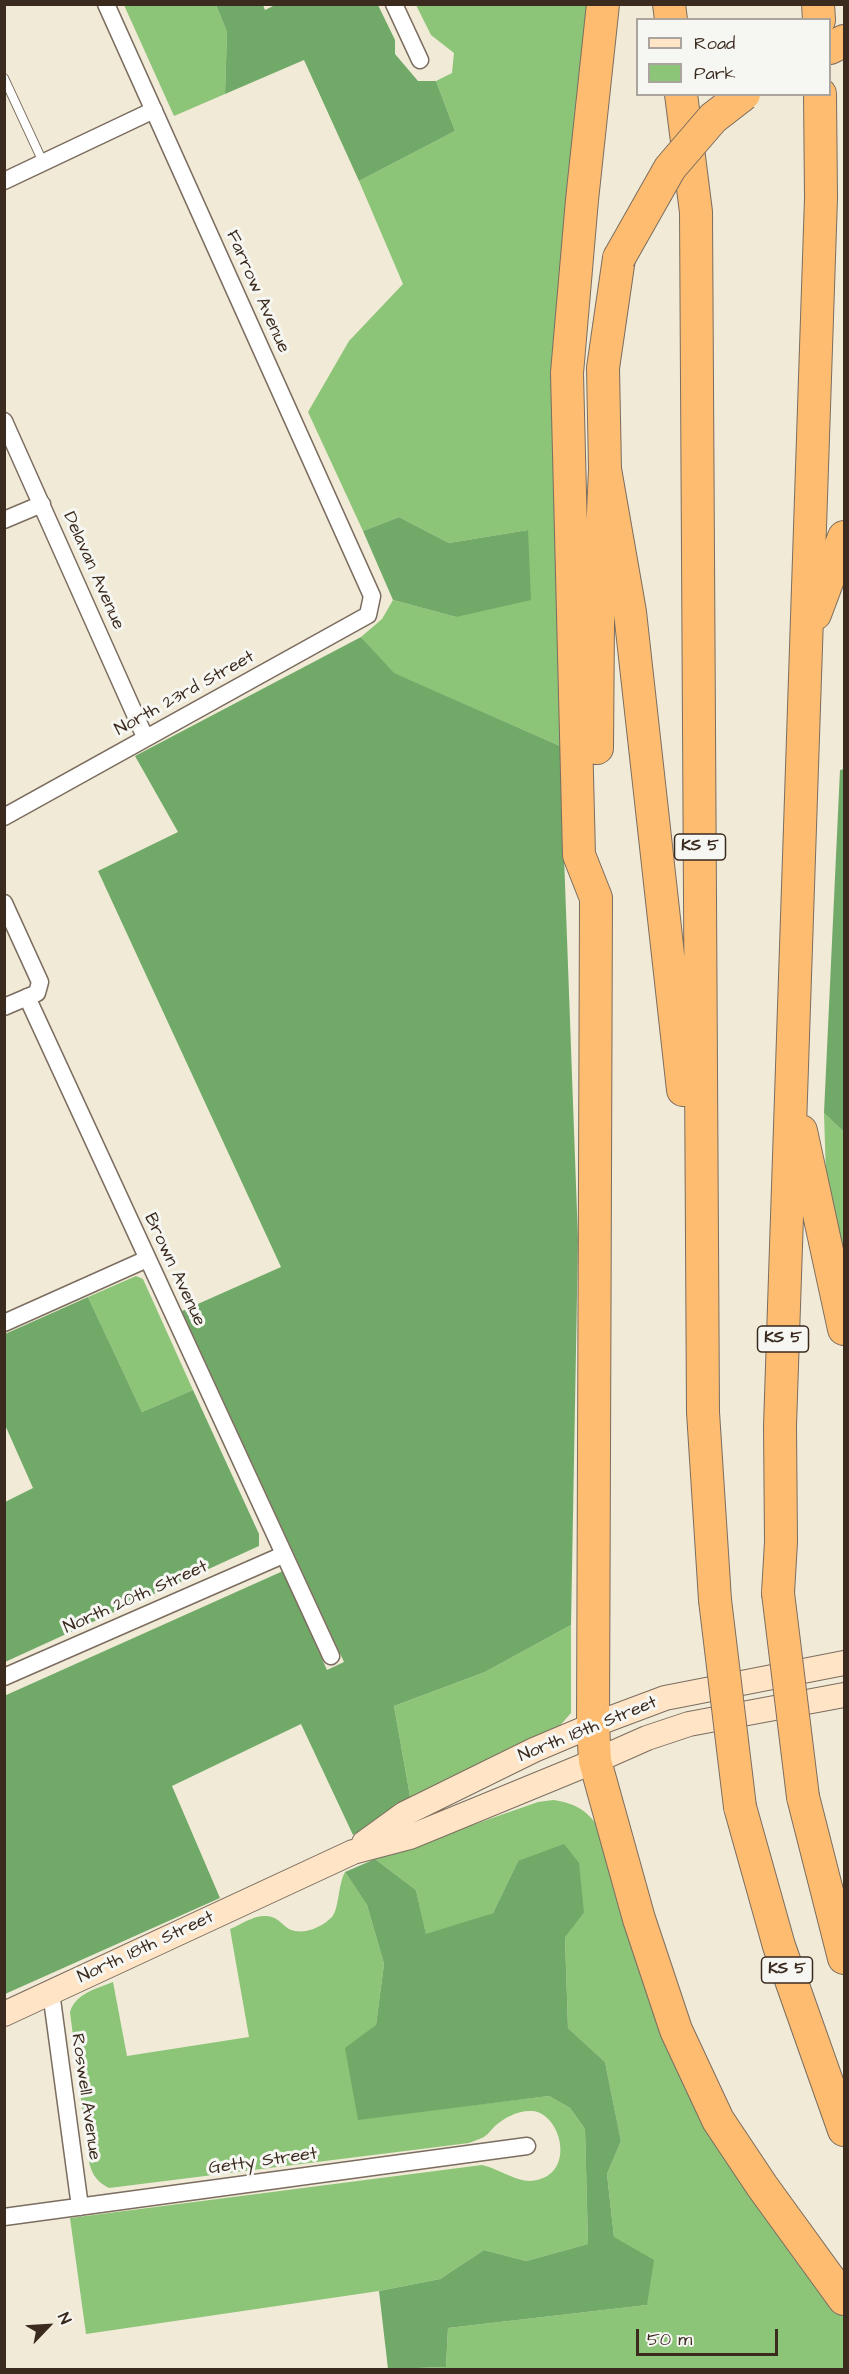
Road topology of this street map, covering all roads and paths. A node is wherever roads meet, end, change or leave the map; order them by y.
1 (106, 4) edge
2 (394, 4) edge
3 (603, 4) edge
4 (420, 60) dead end
5 (4, 78) edge
6 (681, 96) edge
7 (741, 96) edge
8 (820, 96) edge
9 (154, 110) junction
10 (43, 162) junction
11 (4, 181) edge
12 (4, 421) edge
13 (605, 469) junction
14 (42, 504) junction
15 (4, 520) edge
16 (844, 537) edge
17 (372, 596) joint
18 (807, 637) junction
19 (145, 737) junction
20 (4, 817) edge
21 (596, 898) junction
22 (4, 903) edge
23 (27, 997) junction
24 (4, 1007) edge
25 (791, 1085) junction
26 (147, 1259) junction
27 (702, 1260) junction
28 (4, 1323) edge
29 (844, 1329) edge
30 (283, 1555) junction
31 (331, 1656) dead end
32 (844, 1663) edge
33 (4, 1677) edge
34 (844, 1695) edge
35 (593, 1725) junction
36 (595, 1761) junction
37 (353, 1852) junction
38 (844, 1958) edge
39 (51, 1992) junction
40 (4, 2014) edge
41 (844, 2130) edge
42 (527, 2146) dead end
43 (80, 2207) junction
44 (4, 2217) edge
45 (844, 2299) edge

1 - 9 street, Farrow Avenue
2 - 4 street
3 - 21 highway
5 - 10 lane
6 - 27 highway, KS 5
7 - 13 highway, bridge
8 - 18 highway, KS 5
9 - 10 street
9 - 17 street, Farrow Avenue
10 - 11 street
12 - 14 street, Delavan Avenue
13 - 21 highway
13 - 27 highway
14 - 15 street
14 - 19 street, Delavan Avenue
16 - 18 highway
17 - 19 street, North 23rd Street
18 - 25 highway, KS 5
19 - 20 street, North 23rd Street
21 - 35 highway
22 - 23 street
23 - 24 street
23 - 26 street, Brown Avenue
25 - 29 highway
25 - 38 highway, KS 5, bridge
26 - 28 street
26 - 30 street, Brown Avenue
27 - 41 highway, KS 5, bridge
30 - 31 street, Brown Avenue
30 - 33 street, North 20th Street
32 - 35 main road, North 18th Street
34 - 36 main road, North 18th Street
35 - 36 highway
35 - 37 main road, North 18th Street
36 - 37 main road, North 18th Street
36 - 45 highway
37 - 39 main road, North 18th Street
39 - 40 main road, North 18th Street
39 - 43 street, Roswell Avenue
42 - 43 street, Getty Street
43 - 44 street, Getty Street

